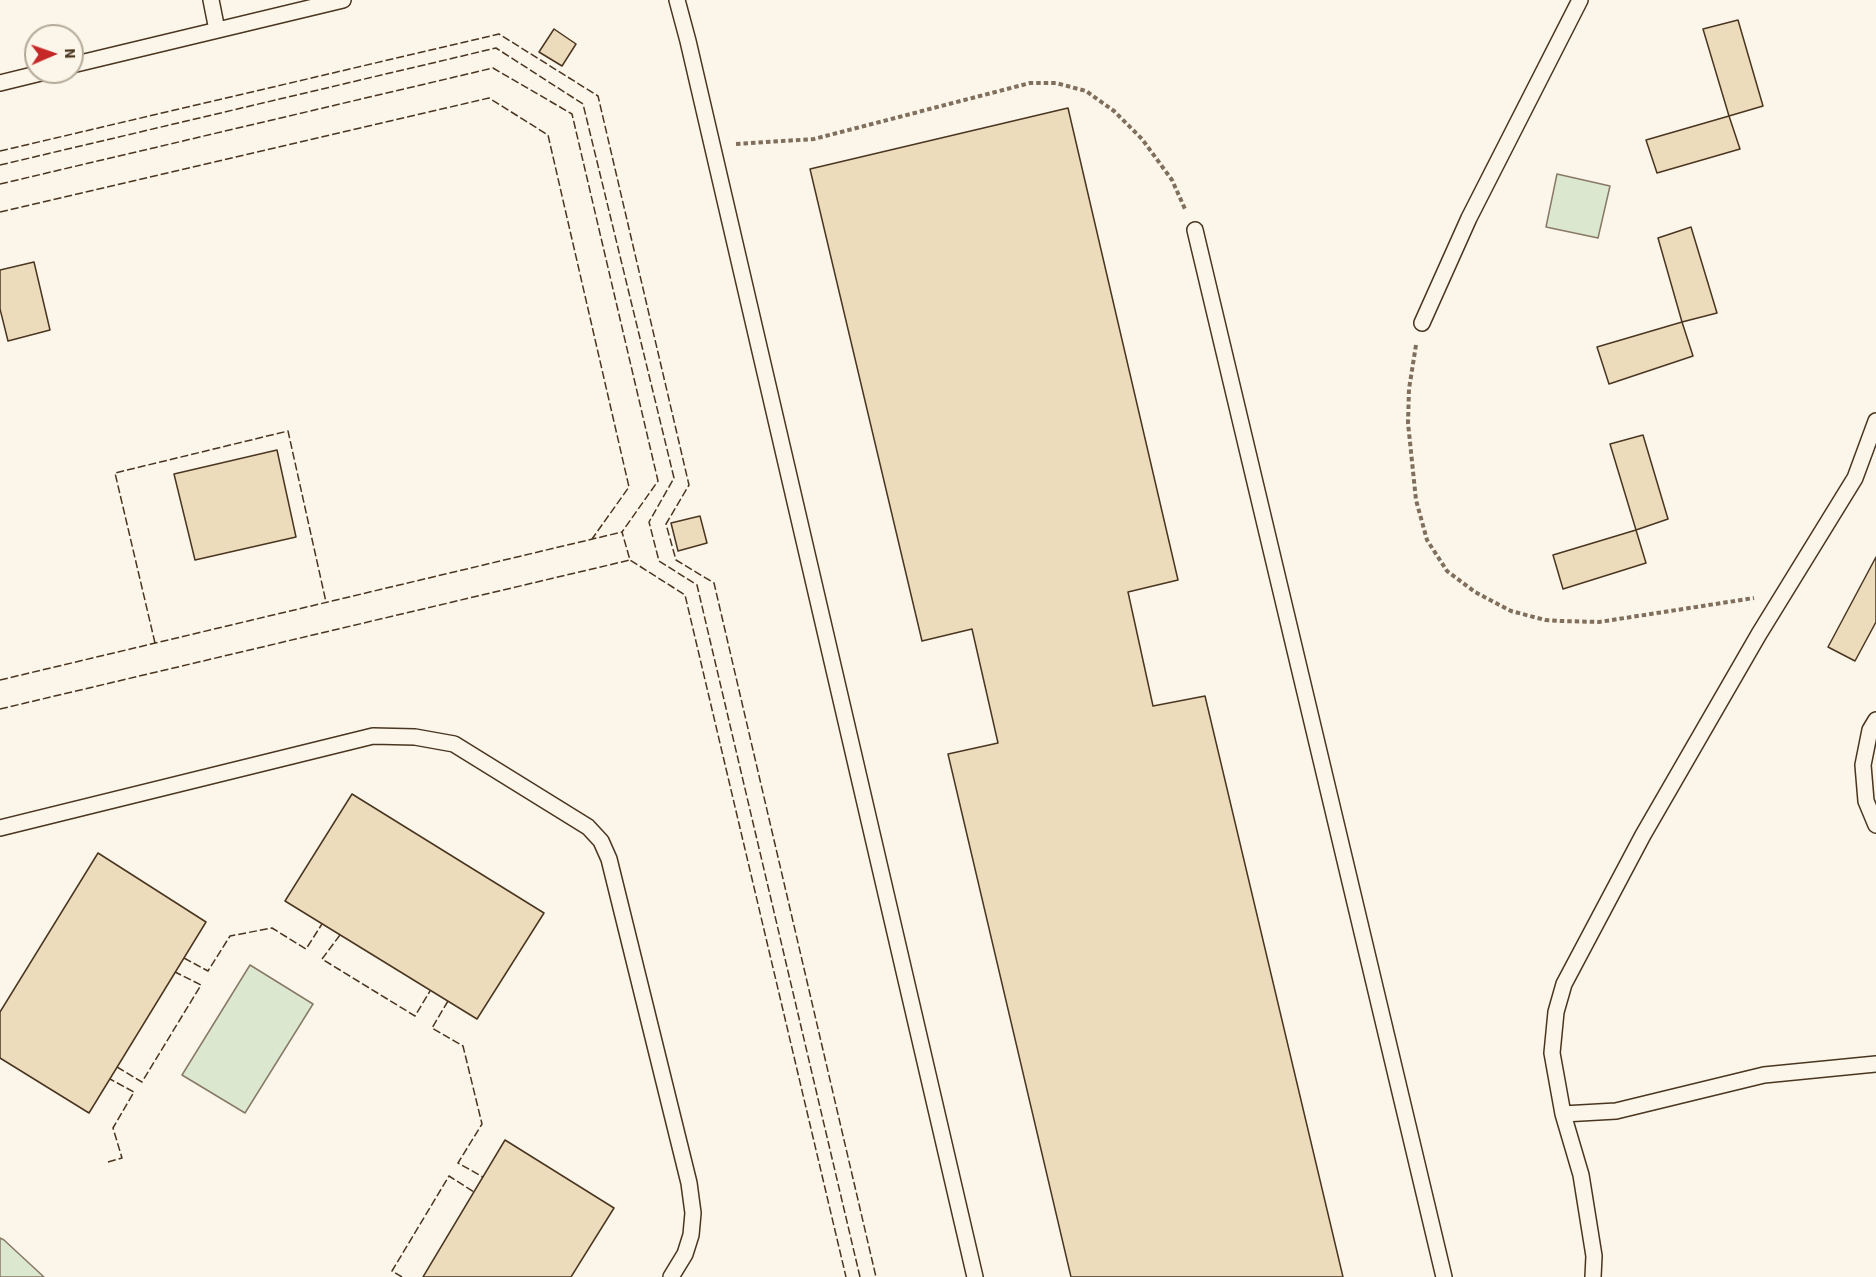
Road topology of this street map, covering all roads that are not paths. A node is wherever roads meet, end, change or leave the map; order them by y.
1 (211, 0) edge
2 (343, 0) edge
3 (677, 0) edge
4 (1581, 0) edge
5 (217, 30) junction
6 (84, 62) edge
7 (24, 77) edge
8 (0, 83) edge
9 (1196, 230) road end
10 (1422, 323) road end
11 (1876, 421) edge
12 (1876, 720) edge
13 (1876, 825) edge
14 (0, 828) edge
15 (1876, 1064) edge
16 (1563, 1114) junction
17 (671, 1277) edge
18 (975, 1277) edge
19 (1444, 1277) edge
20 (1593, 1277) edge

1 - 5 lane
2 - 5 lane
3 - 18 lane
4 - 10 lane
5 - 6 lane
7 - 8 lane
9 - 19 lane
11 - 16 lane
12 - 13 lane
14 - 17 lane
15 - 16 lane
16 - 20 lane

